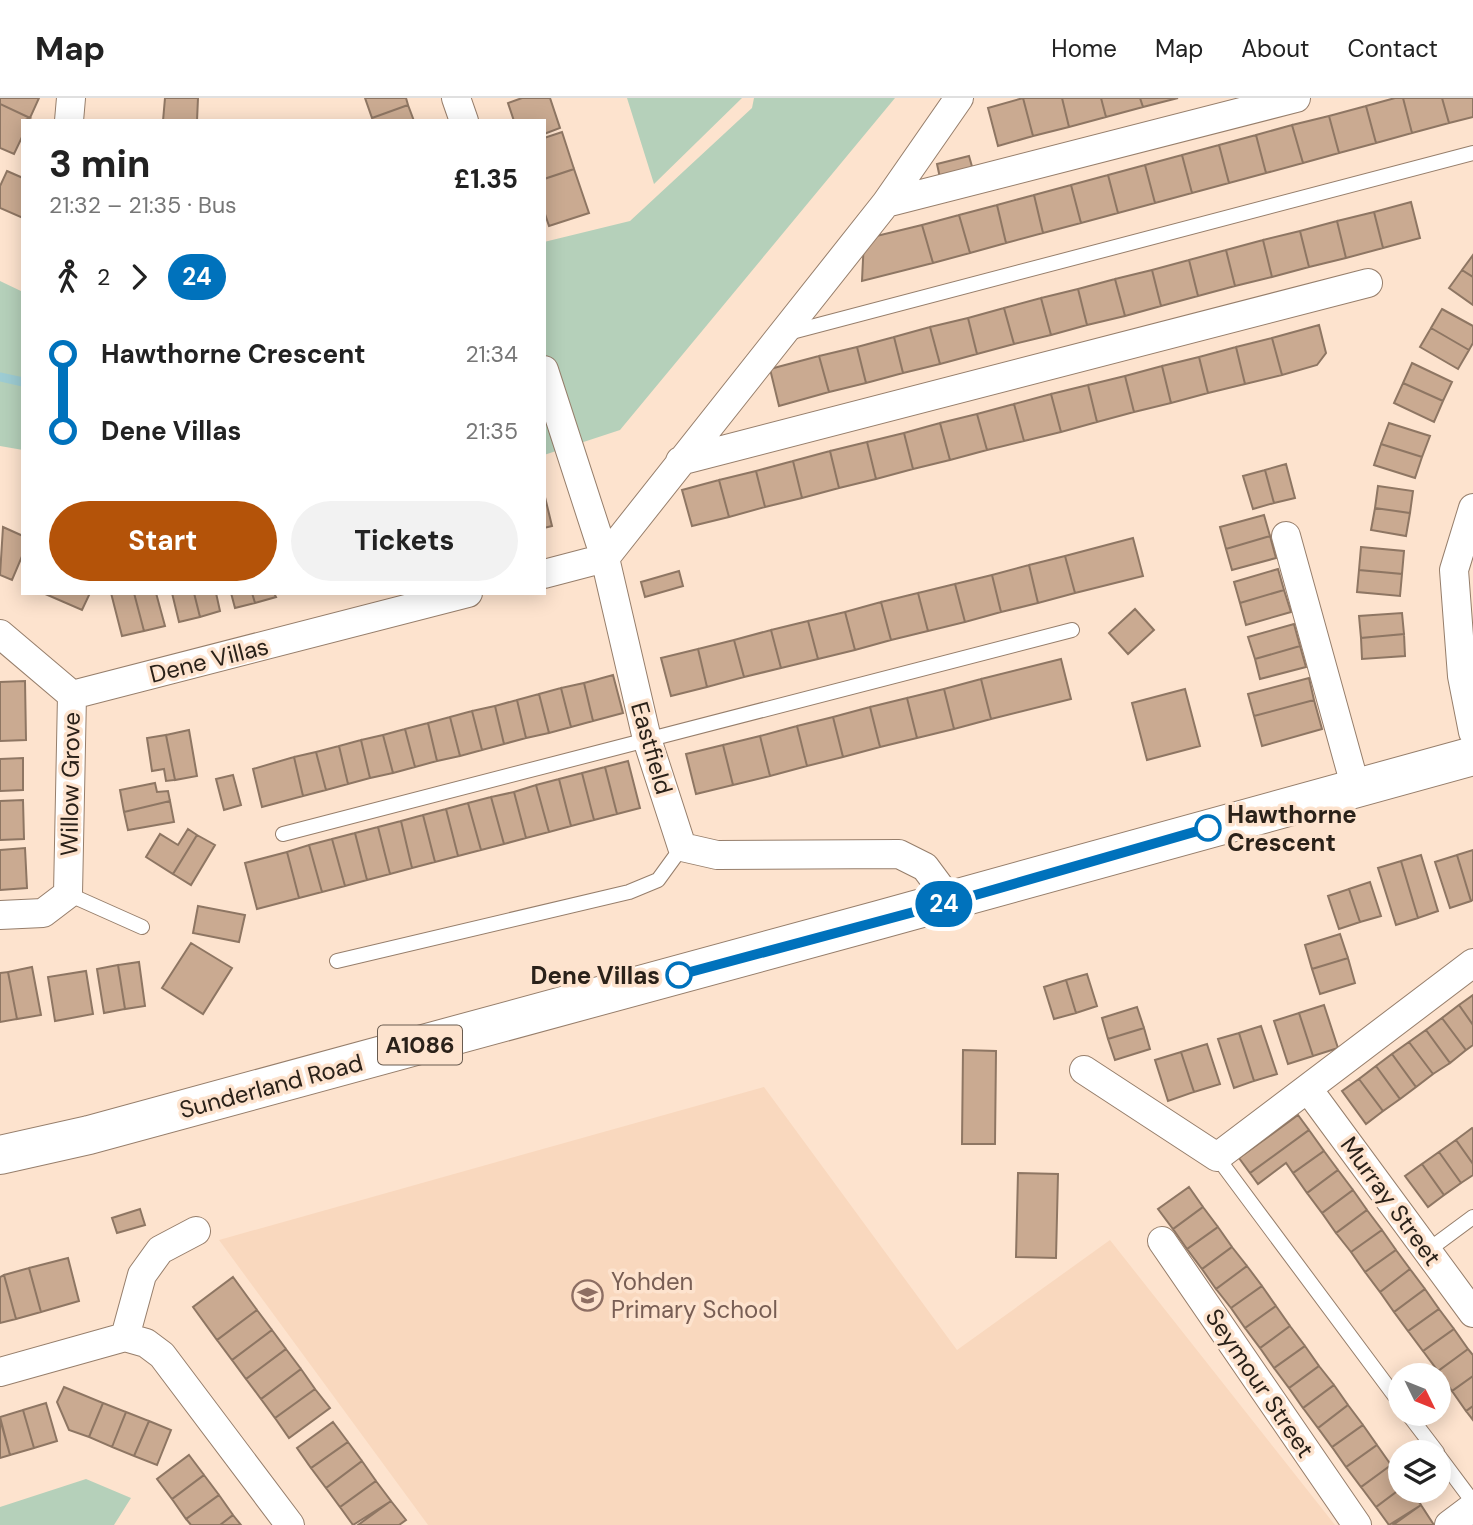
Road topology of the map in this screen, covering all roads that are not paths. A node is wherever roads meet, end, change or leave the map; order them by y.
1 (71, 98) edge
2 (456, 98) edge
3 (960, 98) edge
4 (1296, 98) edge
5 (69, 119) edge
6 (463, 119) edge
7 (1473, 153) edge
8 (886, 203) junction
9 (1368, 283) dead end
10 (780, 335) junction
11 (546, 376) edge
12 (680, 461) junction
13 (1473, 508) edge
14 (1286, 536) dead end
15 (605, 558) junction
16 (546, 573) edge
17 (460, 595) edge
18 (1072, 630) dead end
19 (0, 634) edge
20 (72, 695) junction
21 (1473, 732) edge
22 (647, 739) junction
23 (1473, 757) edge
24 (1356, 789) junction
25 (283, 834) dead end
26 (682, 846) junction
27 (68, 894) junction
28 (951, 902) junction
29 (0, 915) edge
30 (142, 927) dead end
31 (337, 961) dead end
32 (1473, 963) edge
33 (1084, 1070) dead end
34 (1308, 1088) junction
35 (0, 1155) edge
36 (1217, 1157) junction
37 (1473, 1217) edge
38 (196, 1231) dead end
39 (1162, 1241) dead end
40 (1427, 1251) junction
41 (1473, 1313) edge
42 (125, 1337) junction
43 (0, 1372) edge
44 (1388, 1387) edge
45 (1451, 1473) edge
46 (1473, 1504) edge
47 (290, 1525) edge
48 (1357, 1525) edge
49 (1449, 1525) edge

1 - 5 street
2 - 6 street
3 - 8 street
4 - 8 street
7 - 10 lane
8 - 10 street
9 - 12 street
10 - 12 street
11 - 15 street, Eastfield
12 - 15 street
13 - 21 street
14 - 24 street
15 - 16 street
15 - 22 street, Eastfield
17 - 20 street, Dene Villas
18 - 22 lane
19 - 20 street, Willow Grove
20 - 27 street, Willow Grove
22 - 25 lane
22 - 26 street, Eastfield
23 - 24 main road, Sunderland Road / A1086
24 - 28 main road, Sunderland Road / A1086
26 - 28 street
26 - 31 lane
27 - 29 street
27 - 30 lane
28 - 35 main road, Sunderland Road / A1086
32 - 34 street
33 - 36 street
34 - 36 street
34 - 40 street, Murray Street
36 - 44 lane
37 - 40 lane
38 - 42 street
39 - 48 street, Seymour Street
40 - 41 street, Murray Street
42 - 43 street
42 - 47 street
45 - 46 lane
46 - 49 street

